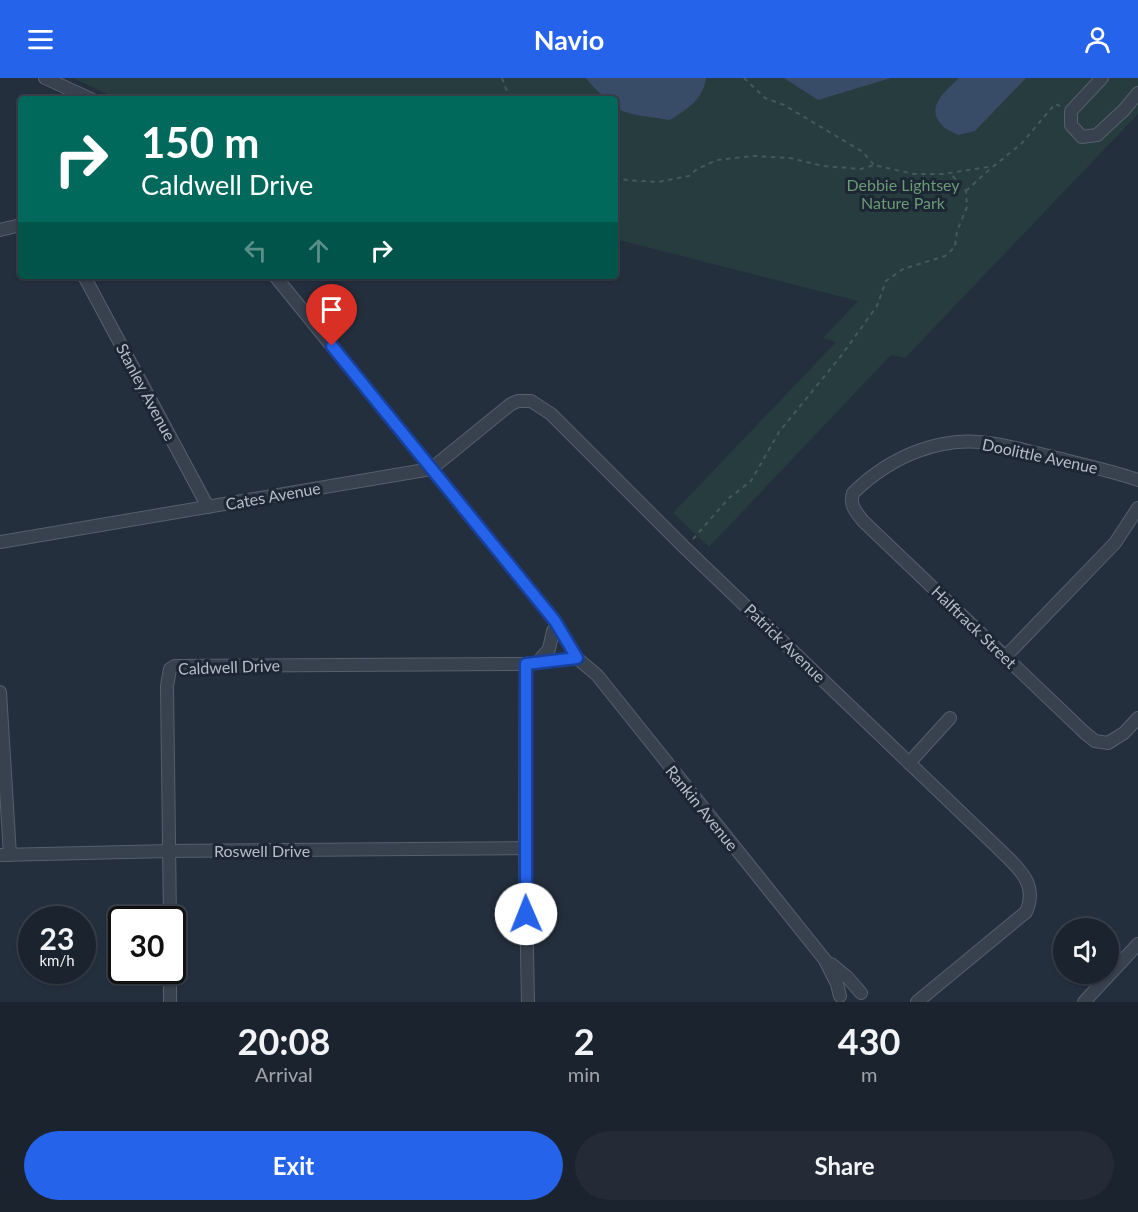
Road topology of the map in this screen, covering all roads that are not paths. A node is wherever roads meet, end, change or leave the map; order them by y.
1 (45, 78) edge
2 (1102, 78) edge
3 (1138, 93) edge
4 (84, 96) edge
5 (18, 226) edge
6 (0, 230) edge
7 (86, 279) edge
8 (277, 279) edge
9 (524, 400) joint
10 (431, 469) junction
11 (1138, 480) edge
12 (852, 498) joint
13 (208, 507) junction
14 (1138, 508) edge
15 (0, 542) edge
16 (547, 613) junction
17 (553, 631) junction
18 (1005, 657) junction
19 (577, 658) junction
20 (532, 663) junction
21 (0, 692) edge
22 (950, 718) dead end
23 (1138, 718) edge
24 (909, 763) junction
25 (525, 848) junction
26 (169, 851) junction
27 (5, 855) edge
28 (170, 906) edge
29 (1138, 944) edge
30 (825, 960) junction
31 (170, 984) edge
32 (863, 998) edge
33 (839, 999) edge
34 (170, 1002) edge
35 (528, 1002) edge
36 (917, 1002) edge
37 (1084, 1002) edge

1 - 4 street
2 - 3 street
5 - 6 street
7 - 13 street, Stanley Avenue
8 - 10 street, Rankin Avenue
9 - 10 street, Cates Avenue
9 - 24 street, Patrick Avenue
10 - 13 street, Cates Avenue
10 - 16 street, Rankin Avenue
11 - 12 street, Doolittle Avenue
12 - 18 street, Halftrack Street
13 - 15 street, Cates Avenue
14 - 18 street
16 - 17 street, Rankin Avenue
16 - 19 street, Rankin Avenue
17 - 19 street, Rankin Avenue
17 - 20 street
18 - 23 street, Halftrack Street
19 - 20 street, Caldwell Drive
19 - 30 street, Rankin Avenue
20 - 25 street
20 - 26 street, Caldwell Drive
21 - 27 street
22 - 24 street
24 - 36 street, Patrick Avenue
25 - 26 street, Roswell Drive
25 - 35 street
26 - 27 street, Roswell Drive
26 - 28 street, Caldwell Drive
29 - 37 street
30 - 32 street, Rankin Avenue
30 - 33 street, Rankin Avenue
31 - 34 street
32 - 33 street

